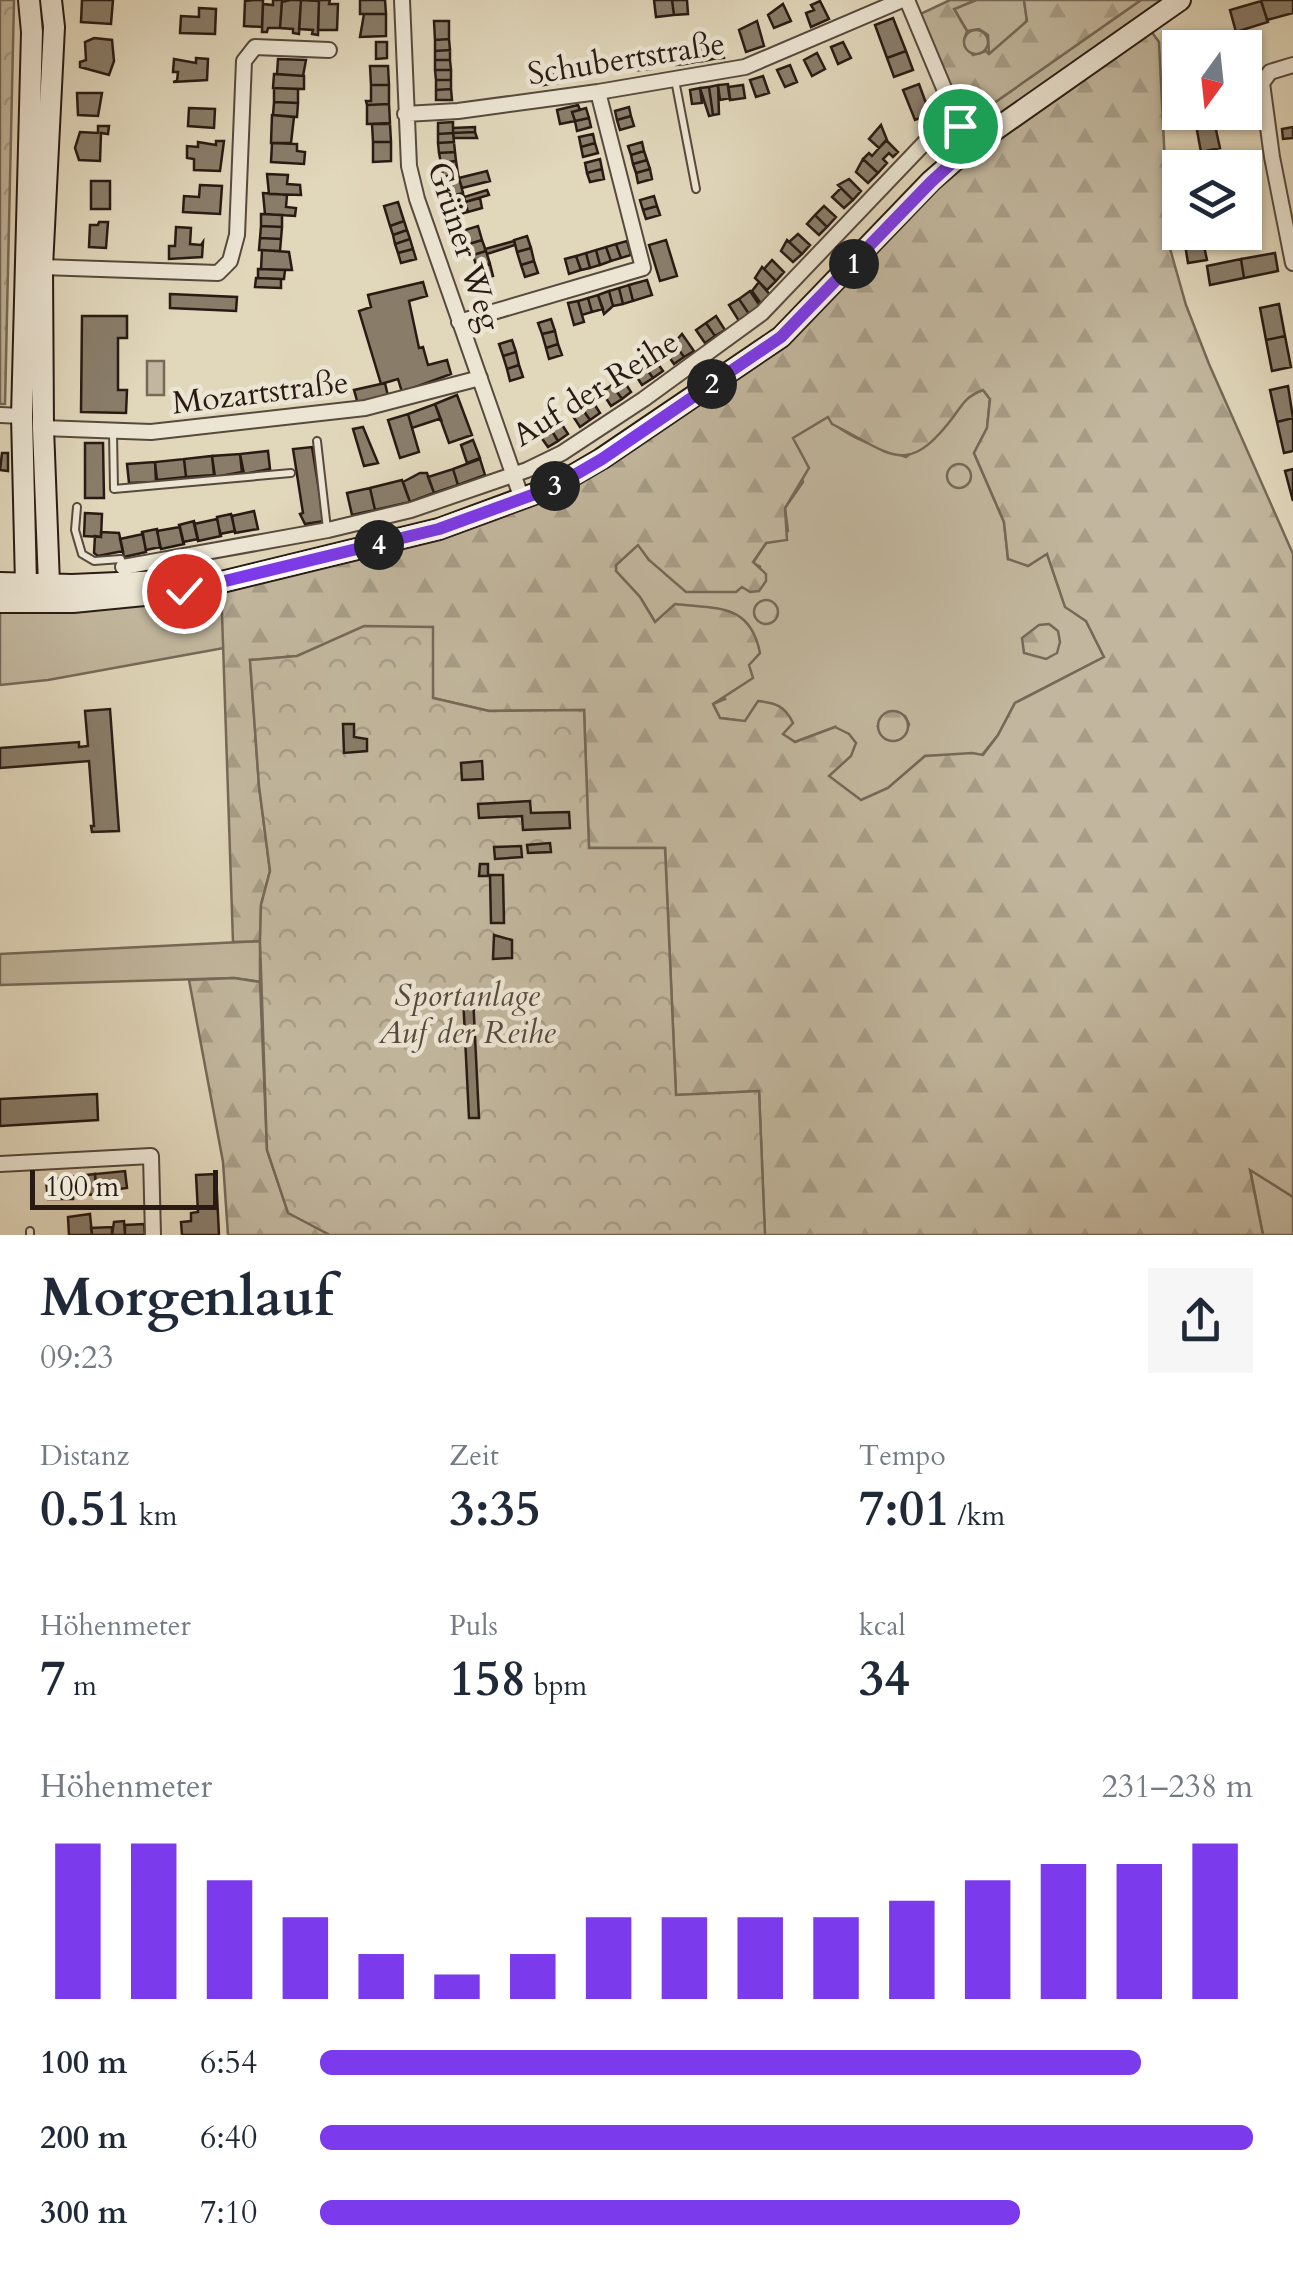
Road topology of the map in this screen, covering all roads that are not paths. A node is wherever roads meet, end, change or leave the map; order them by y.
1 (29, 0) edge
2 (52, 0) edge
3 (402, 0) edge
4 (904, 0) edge
5 (1178, 1) edge
6 (330, 50) dead end
7 (1293, 65) edge
8 (675, 79) junction
9 (598, 92) junction
10 (953, 113) junction
11 (405, 114) junction
12 (968, 148) junction
13 (696, 189) dead end
14 (1289, 227) edge
15 (1293, 263) edge
16 (42, 267) junction
17 (459, 322) junction
18 (480, 378) junction
19 (0, 415) edge
20 (22, 416) junction
21 (43, 428) junction
22 (113, 431) junction
23 (317, 441) dead end
24 (291, 474) dead end
25 (514, 474) junction
26 (522, 499) junction
27 (76, 507) dead end
28 (328, 530) junction
29 (123, 567) joint
30 (0, 583) edge
31 (26, 584) junction
32 (43, 593) junction
33 (0, 602) edge
34 (0, 1164) edge
35 (153, 1235) edge

1 - 20 main road
2 - 16 main road
3 - 11 street, Grüner Weg
4 - 8 street, Schubertstraße
4 - 10 street
5 - 12 main road, Auf der Reihe
6 - 16 street
7 - 14 street
8 - 9 street, Schubertstraße
8 - 13 lane
9 - 11 street, Schubertstraße
9 - 17 street
10 - 12 street
10 - 25 street, Auf der Reihe
11 - 17 street, Grüner Weg
12 - 26 main road, Auf der Reihe
14 - 15 street
16 - 21 main road
17 - 18 street, Grüner Weg
18 - 22 street, Mozartstraße
18 - 25 street, Grüner Weg
19 - 20 street
20 - 31 main road
21 - 22 street, Mozartstraße
21 - 32 main road
22 - 24 lane
23 - 28 lane
25 - 26 street, Grüner Weg
25 - 28 street, Auf der Reihe
26 - 32 main road, Auf der Reihe
27 - 29 lane
28 - 29 street, Auf der Reihe
30 - 31 main road
31 - 32 main road
32 - 33 main road, Auf der Reihe
34 - 35 street

